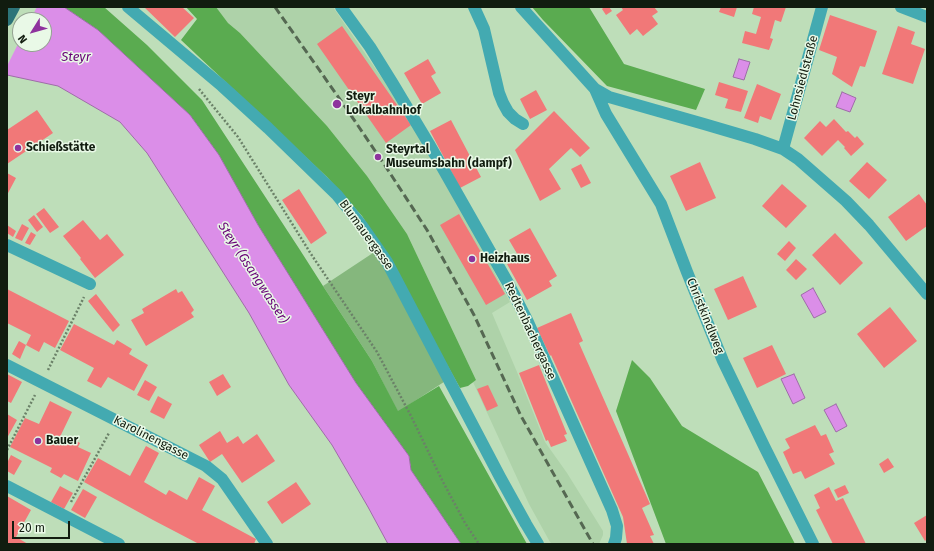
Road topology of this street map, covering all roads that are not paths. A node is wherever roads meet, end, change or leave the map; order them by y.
1 (14, 7) edge
2 (128, 7) edge
3 (341, 7) edge
4 (474, 7) edge
5 (521, 7) edge
6 (822, 7) edge
7 (901, 7) edge
8 (927, 17) edge
9 (7, 20) edge
10 (595, 89) junction
11 (523, 124) dead end
12 (783, 149) junction
13 (7, 244) edge
14 (90, 284) dead end
15 (927, 294) edge
16 (7, 365) edge
17 (7, 486) edge
18 (119, 544) edge
19 (267, 544) edge
20 (538, 544) edge
21 (614, 544) edge
22 (813, 544) edge

1 - 9 main road
2 - 20 street, Blumauergasse
3 - 21 street, Redtenbachergasse
4 - 11 street
5 - 10 street
6 - 12 street, Lohnsiedlstraße
7 - 8 street
10 - 12 street
10 - 22 street, Christkindlweg
12 - 15 street
13 - 14 street
16 - 19 street, Karolinengasse
17 - 18 street

